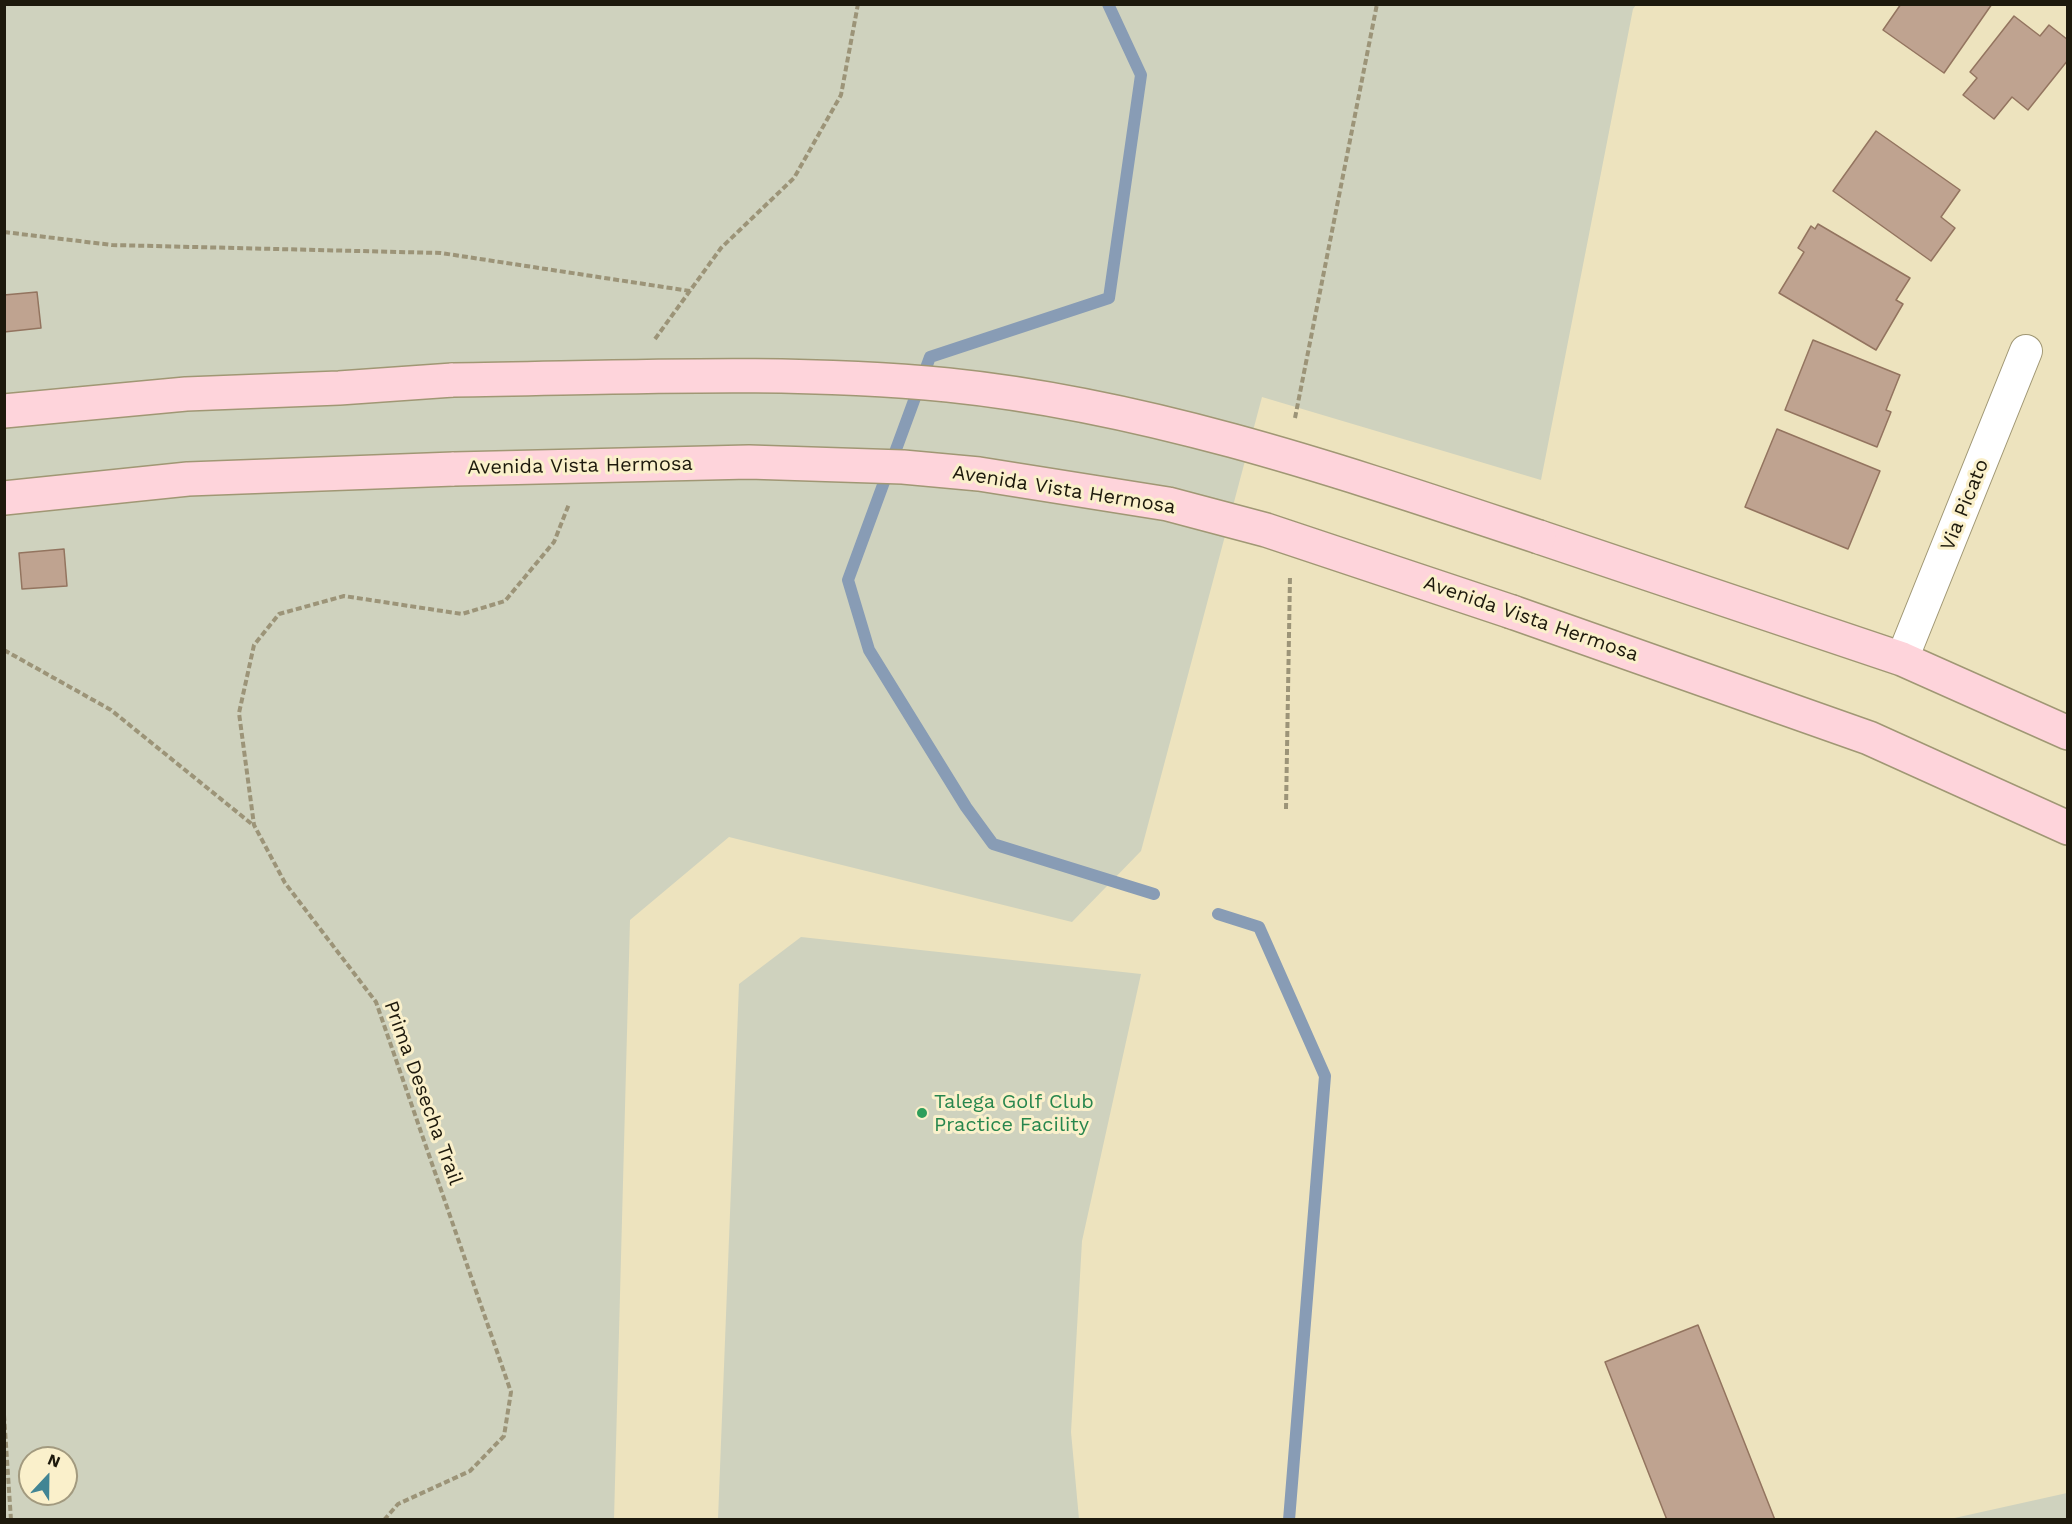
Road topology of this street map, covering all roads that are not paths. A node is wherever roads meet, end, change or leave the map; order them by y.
1 (2026, 351) dead end
2 (4, 411) edge
3 (4, 498) edge
4 (1902, 659) junction
5 (2067, 733) edge
6 (2067, 828) edge

1 - 4 street, Via Picato
2 - 4 main road, bridge
3 - 6 main road, Avenida Vista Hermosa, bridge
4 - 5 main road

